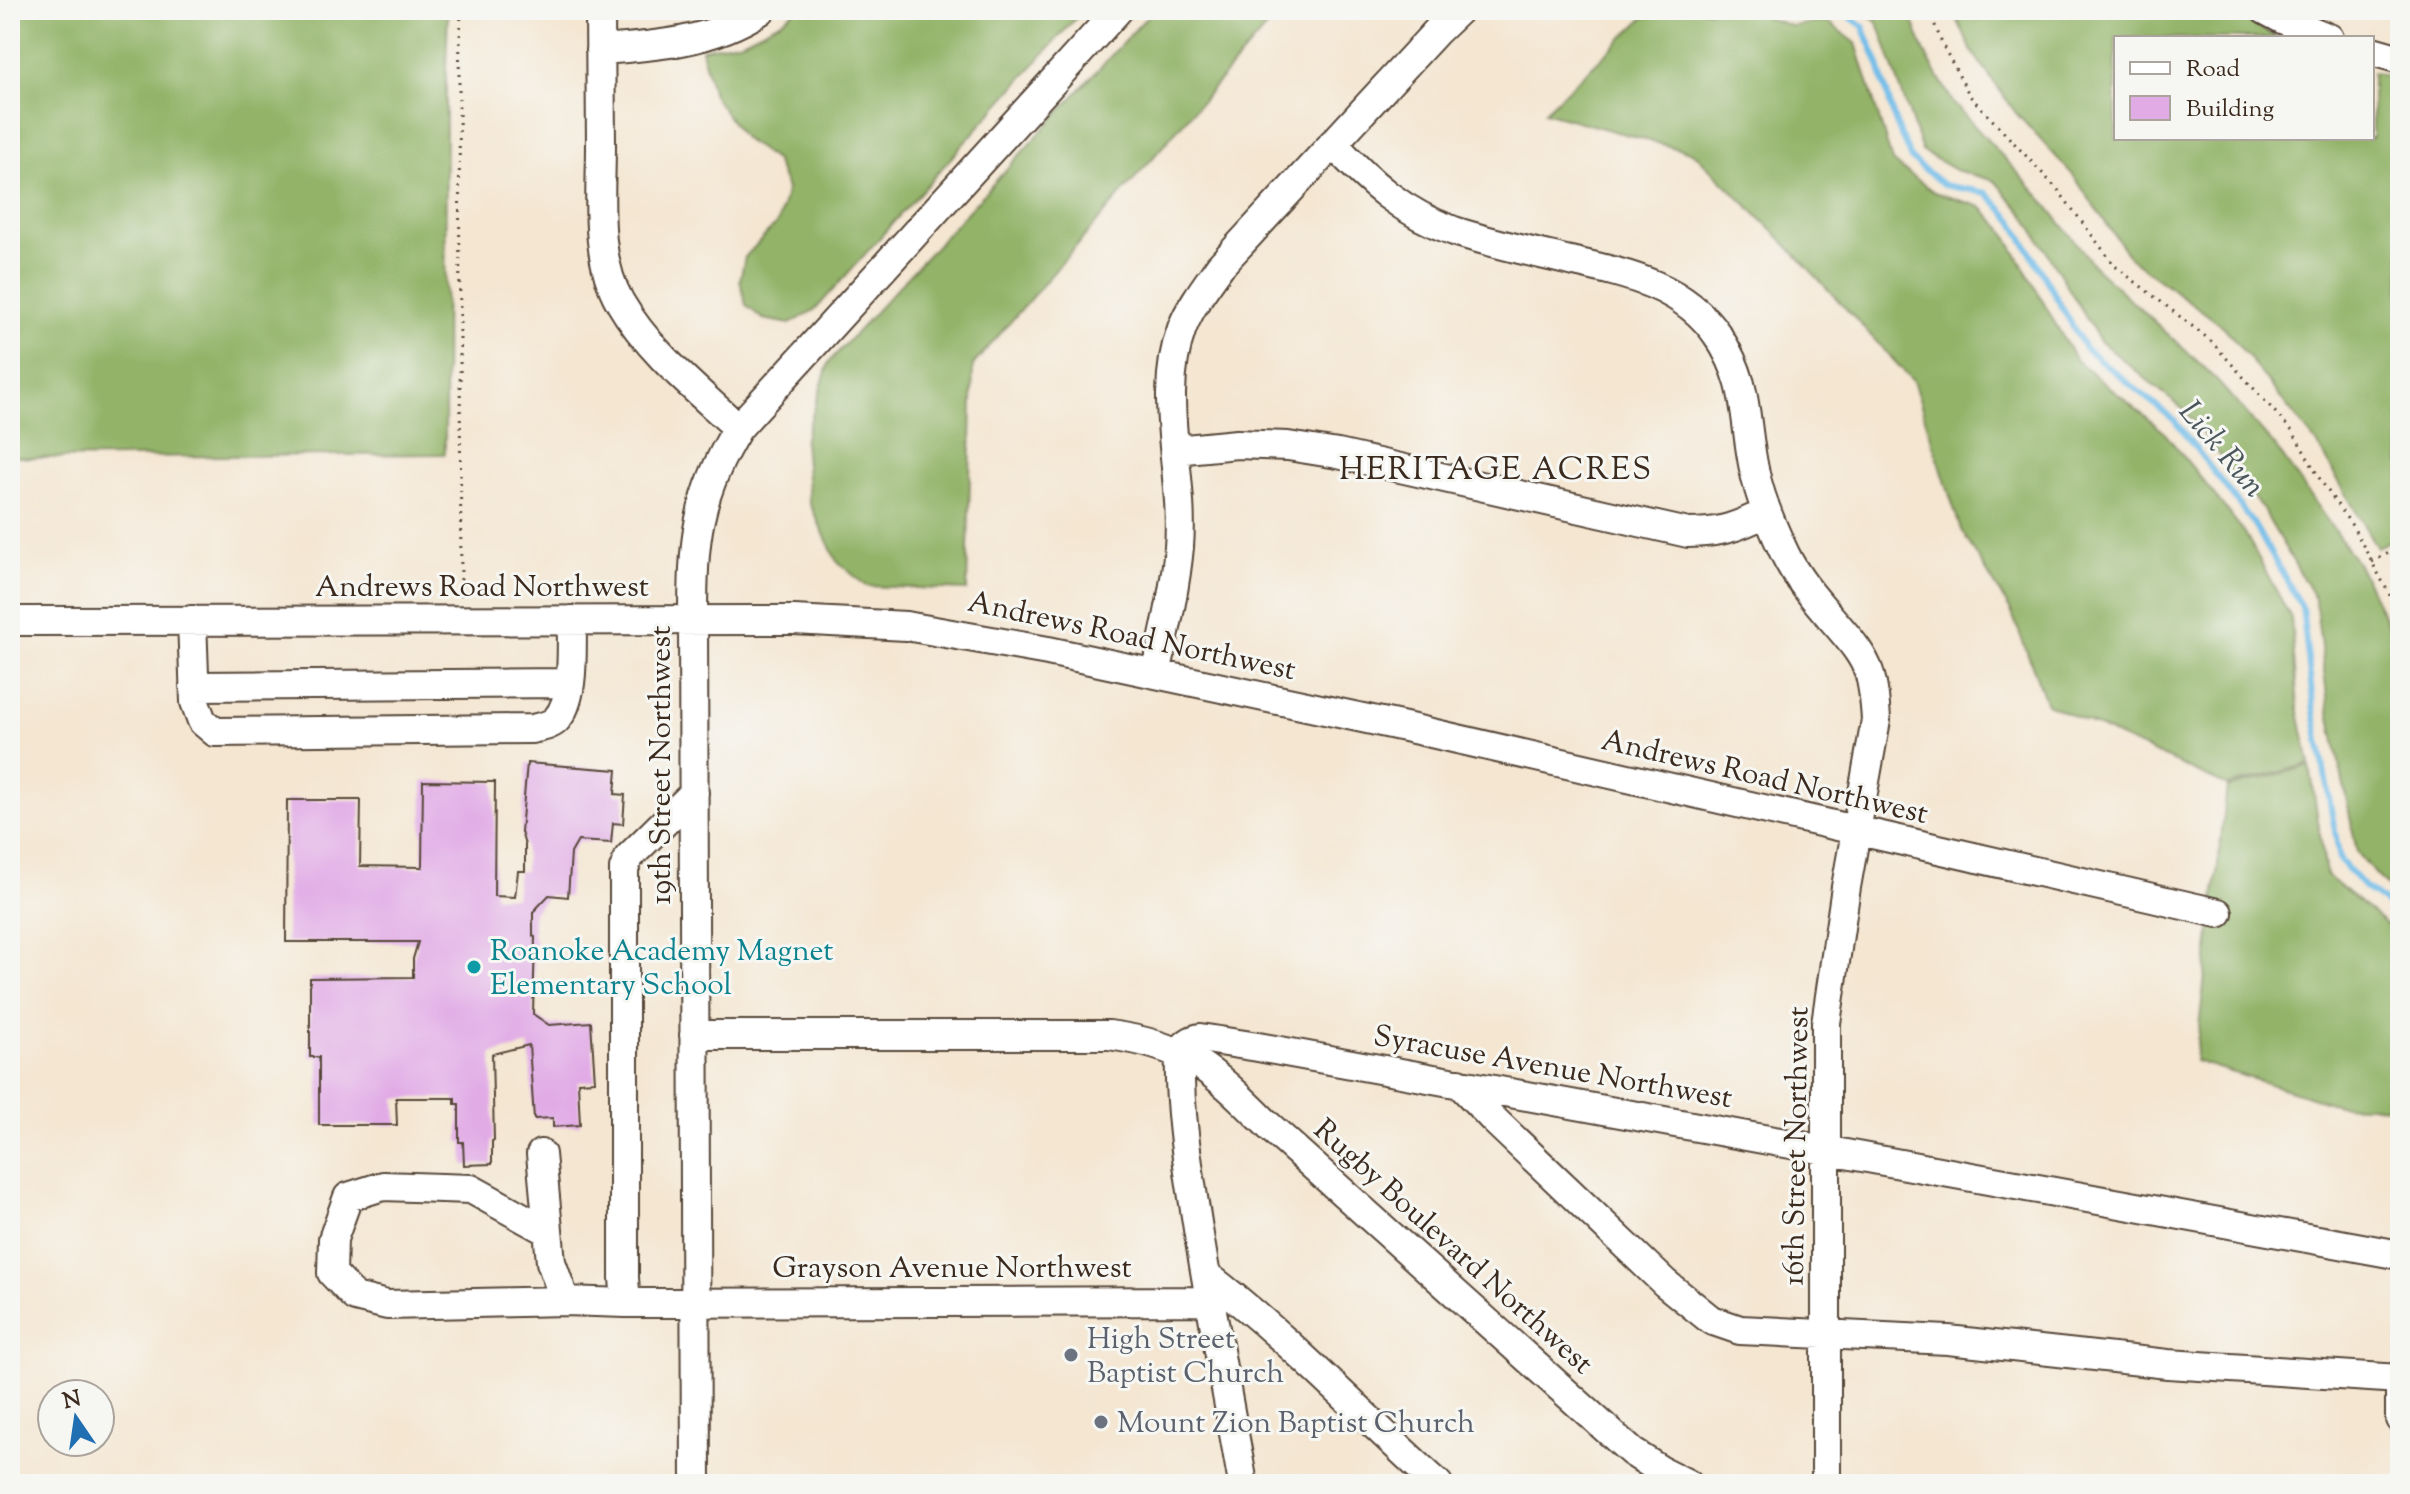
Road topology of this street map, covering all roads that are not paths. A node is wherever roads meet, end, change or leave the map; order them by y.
1 (600, 10) edge
2 (761, 10) edge
3 (1118, 10) edge
4 (1459, 10) edge
5 (2265, 10) edge
6 (2324, 36) edge
7 (600, 50) junction
8 (2374, 52) edge
9 (2400, 59) edge
10 (1333, 143) junction
11 (738, 428) junction
12 (1175, 450) junction
13 (1767, 512) junction
14 (192, 620) junction
15 (572, 620) junction
16 (693, 620) junction
17 (10, 621) edge
18 (1156, 674) junction
19 (570, 683) junction
20 (194, 686) junction
21 (694, 793) junction
22 (1857, 832) junction
23 (2218, 913) dead end
24 (694, 1035) junction
25 (1180, 1052) junction
26 (1459, 1083) junction
27 (1827, 1150) junction
28 (541, 1154) dead end
29 (547, 1231) junction
30 (2400, 1255) edge
31 (1208, 1288) junction
32 (565, 1301) junction
33 (694, 1302) junction
34 (626, 1303) junction
35 (1827, 1335) junction
36 (2400, 1378) edge
37 (2400, 1419) edge
38 (696, 1484) edge
39 (1243, 1484) edge
40 (1438, 1484) edge
41 (1688, 1484) edge
42 (1826, 1484) edge

1 - 7 street
2 - 7 street
3 - 11 street, 19th Street Northwest
4 - 10 street
5 - 6 street
7 - 11 street
8 - 9 street
10 - 12 street
10 - 13 street, 16th Street Northwest
11 - 16 street, 19th Street Northwest
12 - 13 street
12 - 18 street
13 - 22 street, 16th Street Northwest
14 - 15 street, Andrews Road Northwest
14 - 17 street, Andrews Road Northwest
14 - 20 street
15 - 16 street, Andrews Road Northwest
15 - 19 street
16 - 18 street, Andrews Road Northwest
16 - 21 street, 19th Street Northwest
18 - 22 street, Andrews Road Northwest
19 - 20 street
19 - 20 street
21 - 24 street, 19th Street Northwest
21 - 34 street
22 - 23 street, Andrews Road Northwest
22 - 27 street, 16th Street Northwest
24 - 25 street
24 - 33 street, 19th Street Northwest
25 - 26 street, Syracuse Avenue Northwest
25 - 31 street
25 - 41 street, Rugby Boulevard Northwest
26 - 27 street, Syracuse Avenue Northwest
26 - 35 street
27 - 30 street, Syracuse Avenue Northwest
27 - 35 street, 16th Street Northwest
28 - 29 street
29 - 32 street
29 - 32 street, Grayson Avenue Northwest
31 - 33 street, Grayson Avenue Northwest
31 - 39 street
31 - 40 street
32 - 34 street, Grayson Avenue Northwest
33 - 34 street, Grayson Avenue Northwest
33 - 38 street, 19th Street Northwest
35 - 36 street
35 - 42 street, 16th Street Northwest
36 - 37 street

